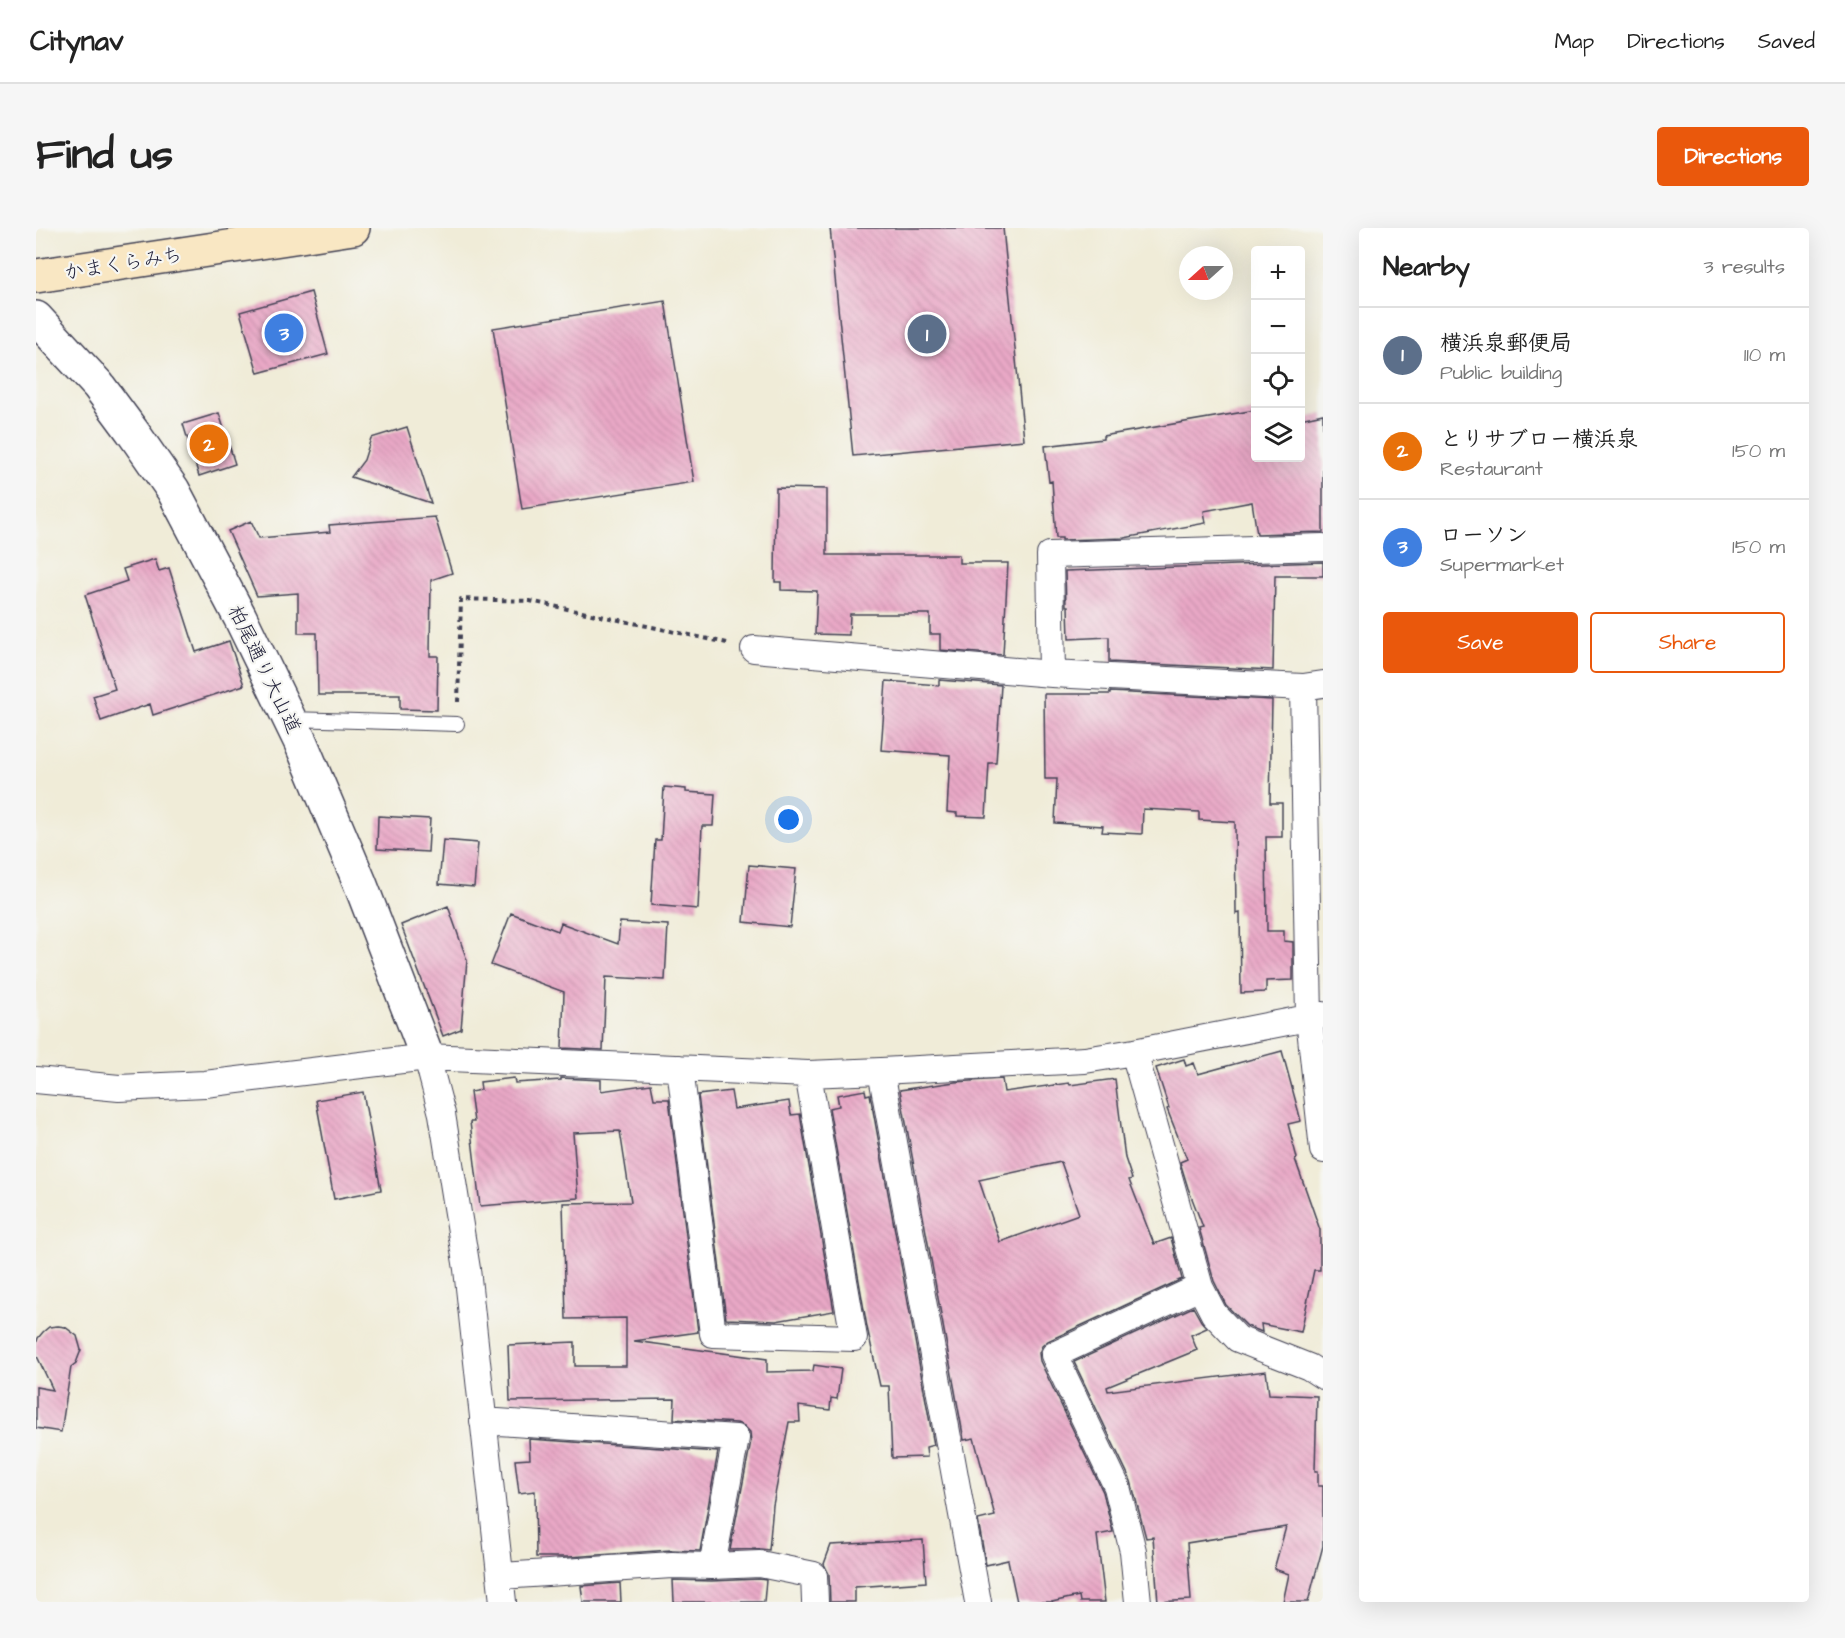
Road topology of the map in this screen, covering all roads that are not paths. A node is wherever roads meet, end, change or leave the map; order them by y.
1 (353, 228) edge
2 (36, 276) edge
3 (36, 318) edge
4 (1323, 547) edge
5 (754, 649) road end
6 (1052, 674) junction
7 (1313, 686) edge
8 (291, 719) junction
9 (457, 724) road end
10 (1316, 1016) edge
11 (1134, 1052) junction
12 (427, 1057) junction
13 (680, 1068) junction
14 (881, 1071) junction
15 (808, 1074) junction
16 (36, 1080) edge
17 (1323, 1150) edge
18 (1200, 1287) junction
19 (1323, 1376) edge
20 (483, 1421) junction
21 (712, 1566) junction
22 (500, 1576) junction
23 (504, 1602) edge
24 (815, 1602) edge
25 (978, 1602) edge
26 (1138, 1602) edge

1 - 2 main road, かまくらみち
3 - 8 street, 柏尾通り大山道
4 - 6 street
5 - 6 street
6 - 7 street
7 - 10 street
8 - 9 lane
8 - 12 street, 柏尾通り大山道
10 - 11 street
10 - 17 street
11 - 14 street
11 - 18 street
12 - 13 street
12 - 16 street
12 - 20 street
13 - 15 street
13 - 15 street
14 - 15 street
14 - 25 street
18 - 19 street
18 - 26 street
20 - 21 street
20 - 22 street
21 - 22 street
21 - 24 street
22 - 23 street

